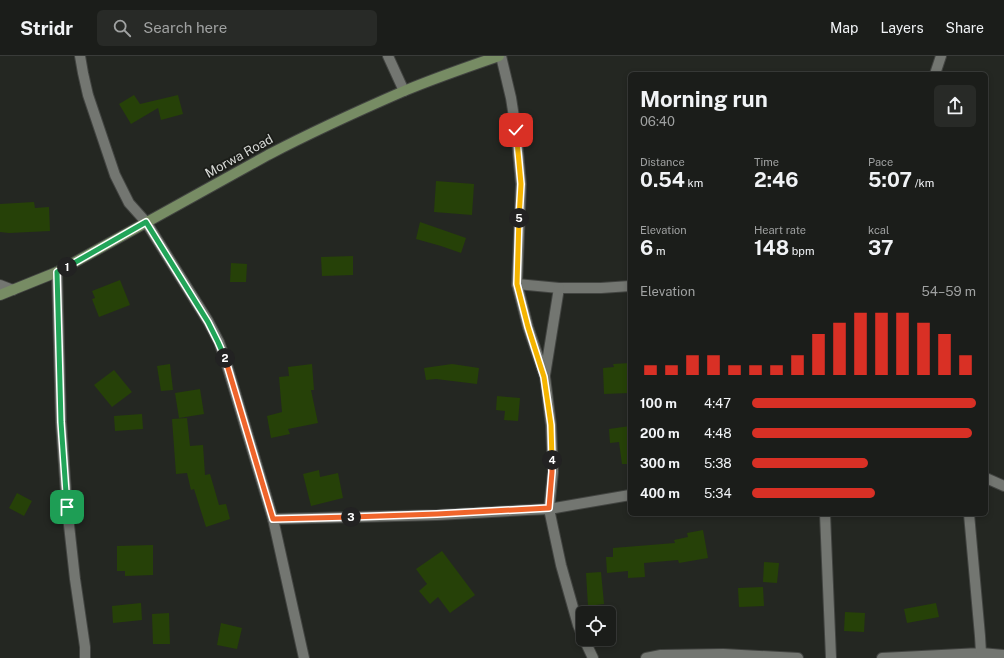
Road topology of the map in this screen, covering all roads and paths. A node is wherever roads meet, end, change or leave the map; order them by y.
1 (80, 56) edge
2 (388, 56) edge
3 (500, 56) edge
4 (941, 56) edge
5 (936, 72) edge
6 (404, 91) junction
7 (146, 222) junction
8 (57, 272) junction
9 (517, 284) junction
10 (0, 285) edge
11 (628, 286) edge
12 (559, 288) junction
13 (13, 290) junction
14 (0, 295) edge
15 (544, 377) junction
16 (988, 479) edge
17 (1004, 486) edge
18 (628, 495) edge
19 (549, 508) junction
20 (825, 516) edge
21 (969, 516) edge
22 (273, 519) junction
23 (576, 618) edge
24 (588, 646) edge
25 (1004, 654) edge
26 (981, 656) edge
27 (85, 658) edge
28 (304, 658) edge
29 (593, 658) edge
30 (646, 658) edge
31 (798, 658) edge
32 (831, 658) edge
33 (882, 658) edge

1 - 7 street
2 - 6 street
3 - 6 main road, Morwa Road
3 - 9 street
4 - 5 street
6 - 7 main road, Morwa Road
7 - 8 main road, Morwa Road
7 - 22 street
8 - 13 main road, Morwa Road
8 - 27 street
9 - 12 street
9 - 15 street
10 - 13 street
11 - 12 street
12 - 15 street
13 - 14 main road, Morwa Road
15 - 19 street
16 - 17 street
18 - 19 street
19 - 22 street
19 - 23 street
20 - 32 street
21 - 26 street
22 - 28 street
24 - 29 street
25 - 26 street
26 - 33 street
30 - 31 street

